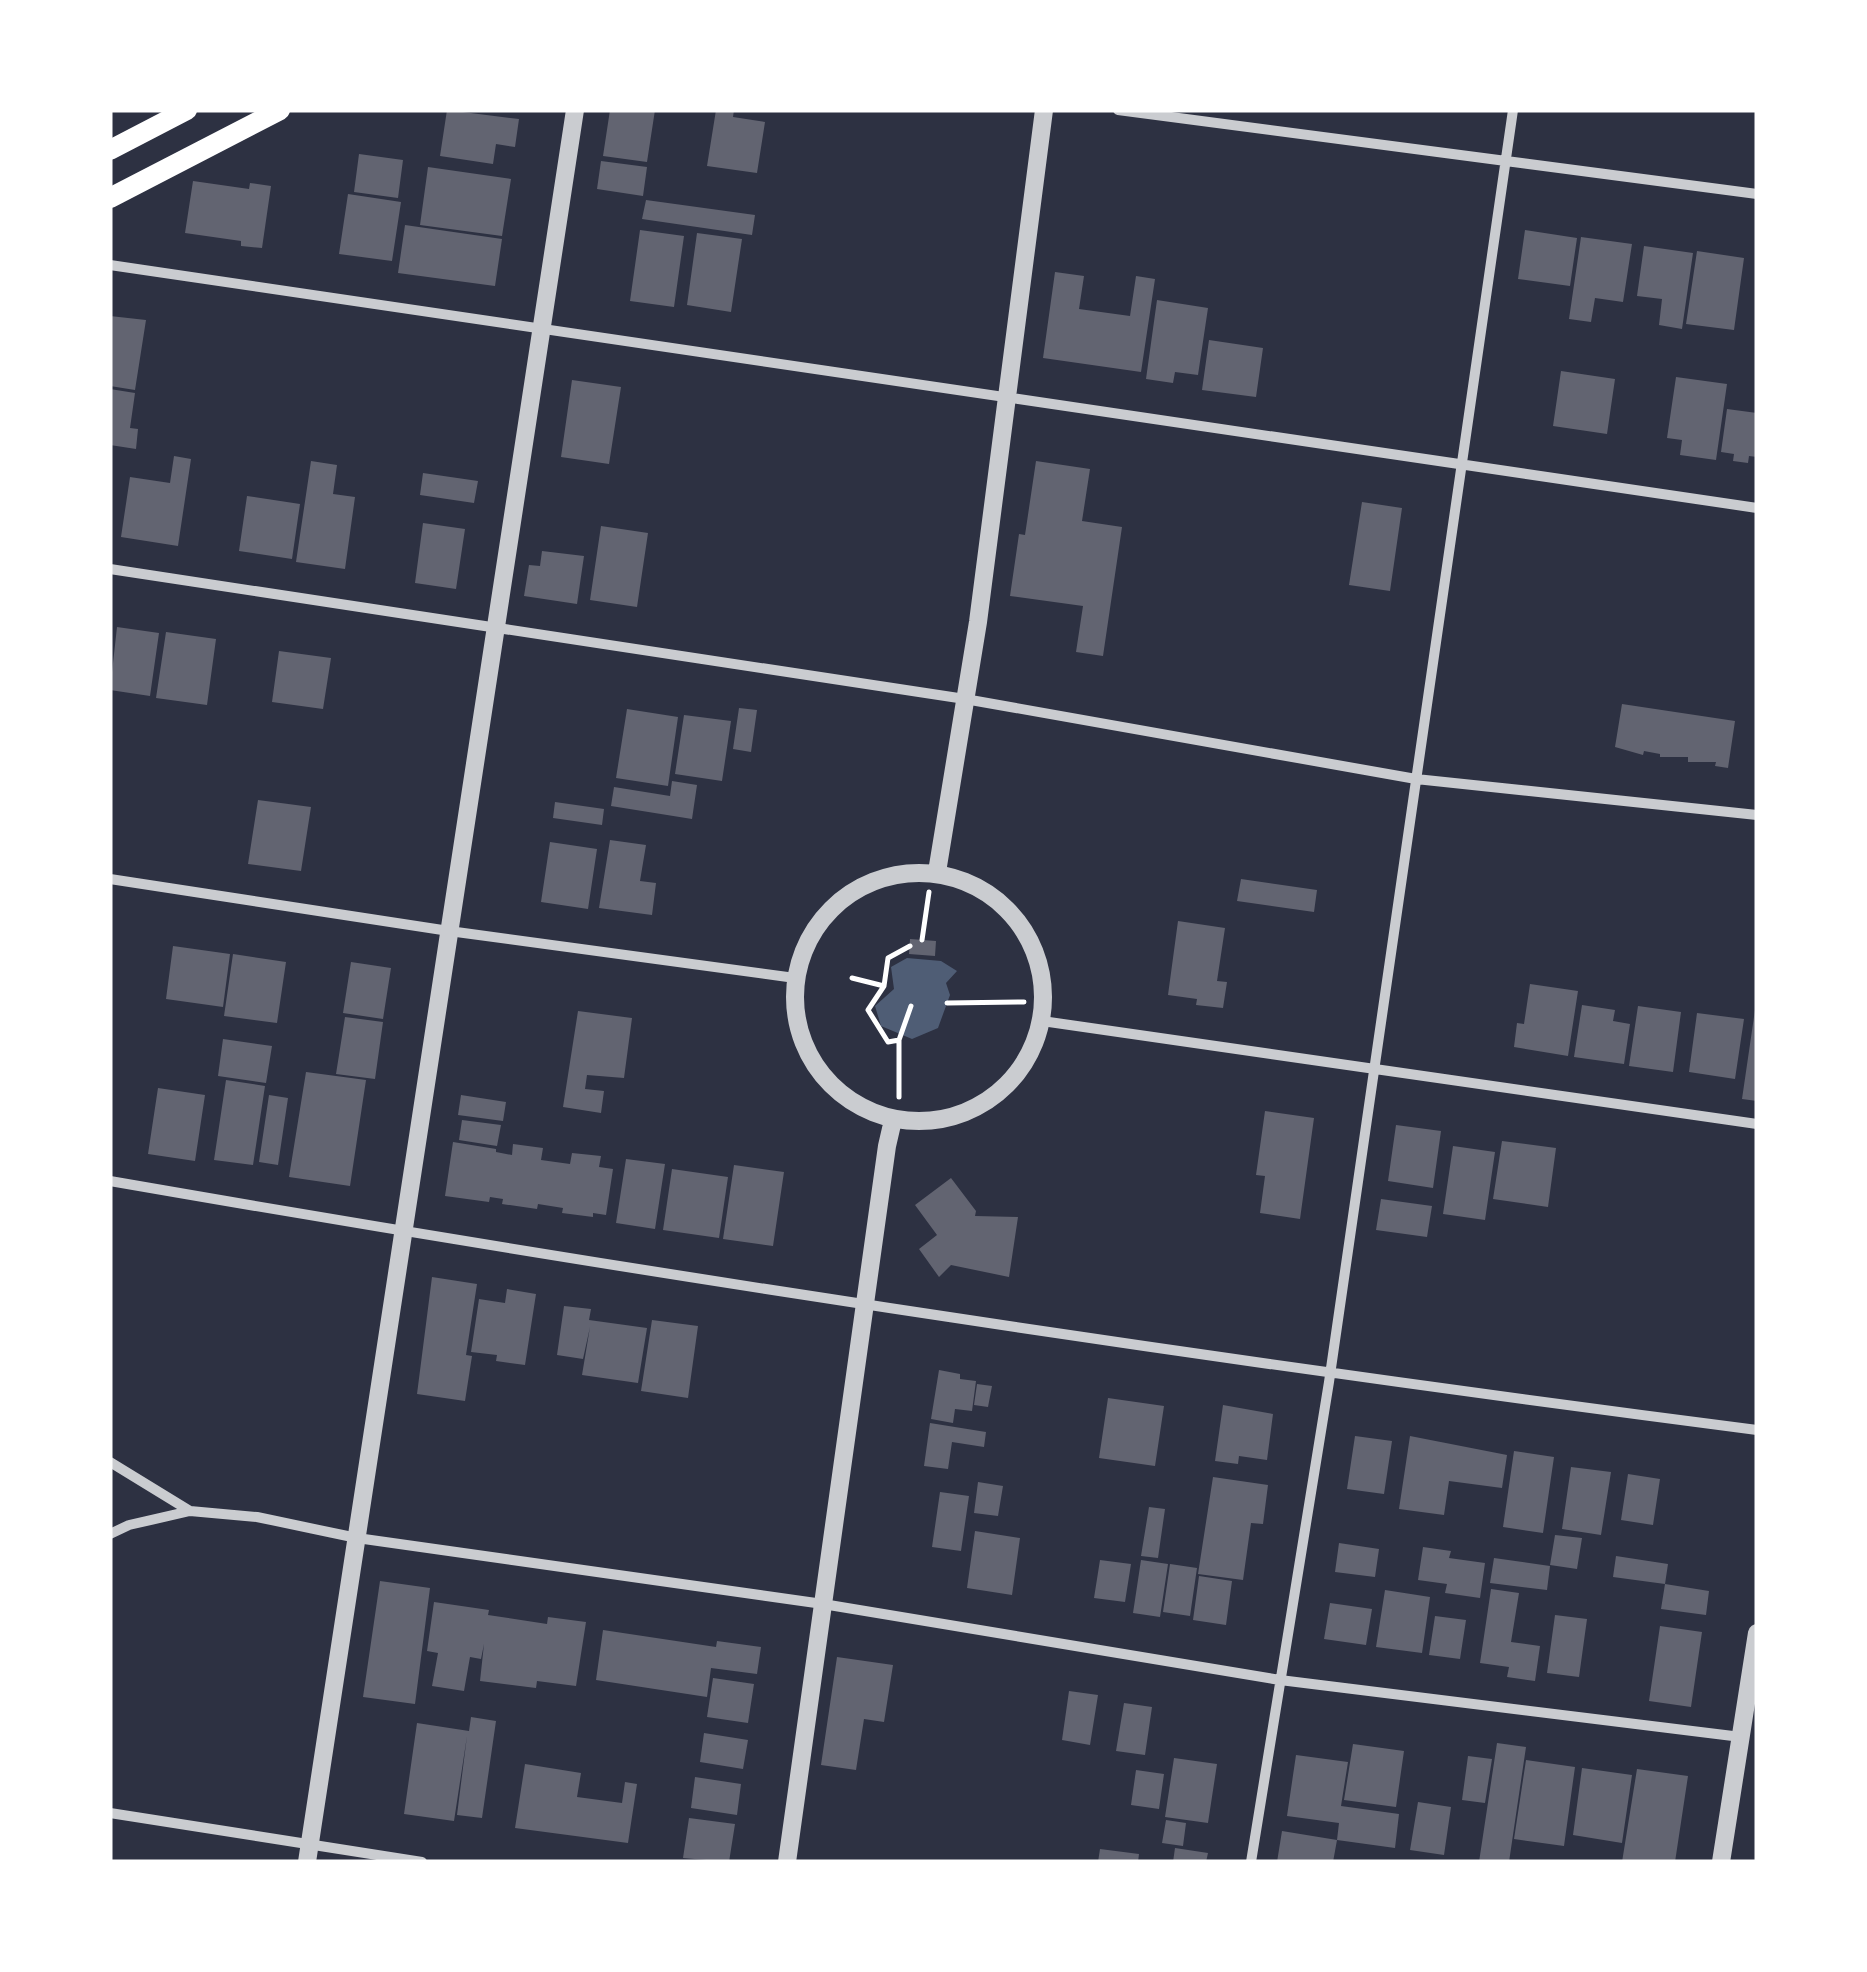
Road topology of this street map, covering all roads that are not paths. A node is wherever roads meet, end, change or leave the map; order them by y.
1 (187, 110) edge
2 (280, 110) edge
3 (574, 110) edge
4 (1044, 110) edge
5 (1118, 110) edge
6 (1514, 110) edge
7 (110, 150) edge
8 (1506, 161) junction
9 (1757, 194) edge
10 (110, 198) edge
11 (110, 265) edge
12 (541, 328) junction
13 (1006, 397) junction
14 (1462, 464) junction
15 (1757, 508) edge
16 (110, 569) edge
17 (496, 628) junction
18 (965, 699) junction
19 (1416, 778) junction
20 (1757, 815) edge
21 (937, 872) junction
22 (110, 879) edge
23 (449, 931) junction
24 (794, 978) junction
25 (1042, 1020) junction
26 (1374, 1069) junction
27 (894, 1120) junction
28 (1757, 1124) edge
29 (110, 1181) edge
30 (404, 1232) junction
31 (865, 1305) junction
32 (1330, 1375) junction
33 (1757, 1430) edge
34 (110, 1462) edge
35 (190, 1511) junction
36 (110, 1534) edge
37 (357, 1538) junction
38 (823, 1604) junction
39 (1757, 1633) edge
40 (1280, 1680) junction
41 (1740, 1737) junction
42 (110, 1813) edge
43 (308, 1854) edge
44 (422, 1862) edge
45 (787, 1862) edge
46 (1251, 1862) edge
47 (1722, 1862) edge

1 - 7 main road
2 - 10 main road
3 - 12 street
4 - 13 street
5 - 8 street
6 - 8 street
8 - 9 street
8 - 14 street
11 - 12 street
12 - 13 street
12 - 17 street
13 - 14 street
13 - 18 street
14 - 15 street
14 - 19 street
16 - 17 street
17 - 18 street
17 - 23 street
18 - 19 street
18 - 21 street
19 - 20 street
19 - 26 street
21 - 24 street
21 - 25 street
22 - 23 street
23 - 24 street
23 - 30 street
24 - 27 street
25 - 26 street
25 - 27 street
26 - 28 street
26 - 32 street
27 - 31 street
29 - 30 street
30 - 31 street
30 - 37 street
31 - 32 street
31 - 38 street
32 - 33 street
32 - 40 street
34 - 35 street
35 - 36 street
35 - 37 street
37 - 38 street
37 - 43 street
38 - 40 street
38 - 45 street
39 - 41 street
40 - 41 street
40 - 46 street
41 - 47 street
42 - 43 street
43 - 44 street

